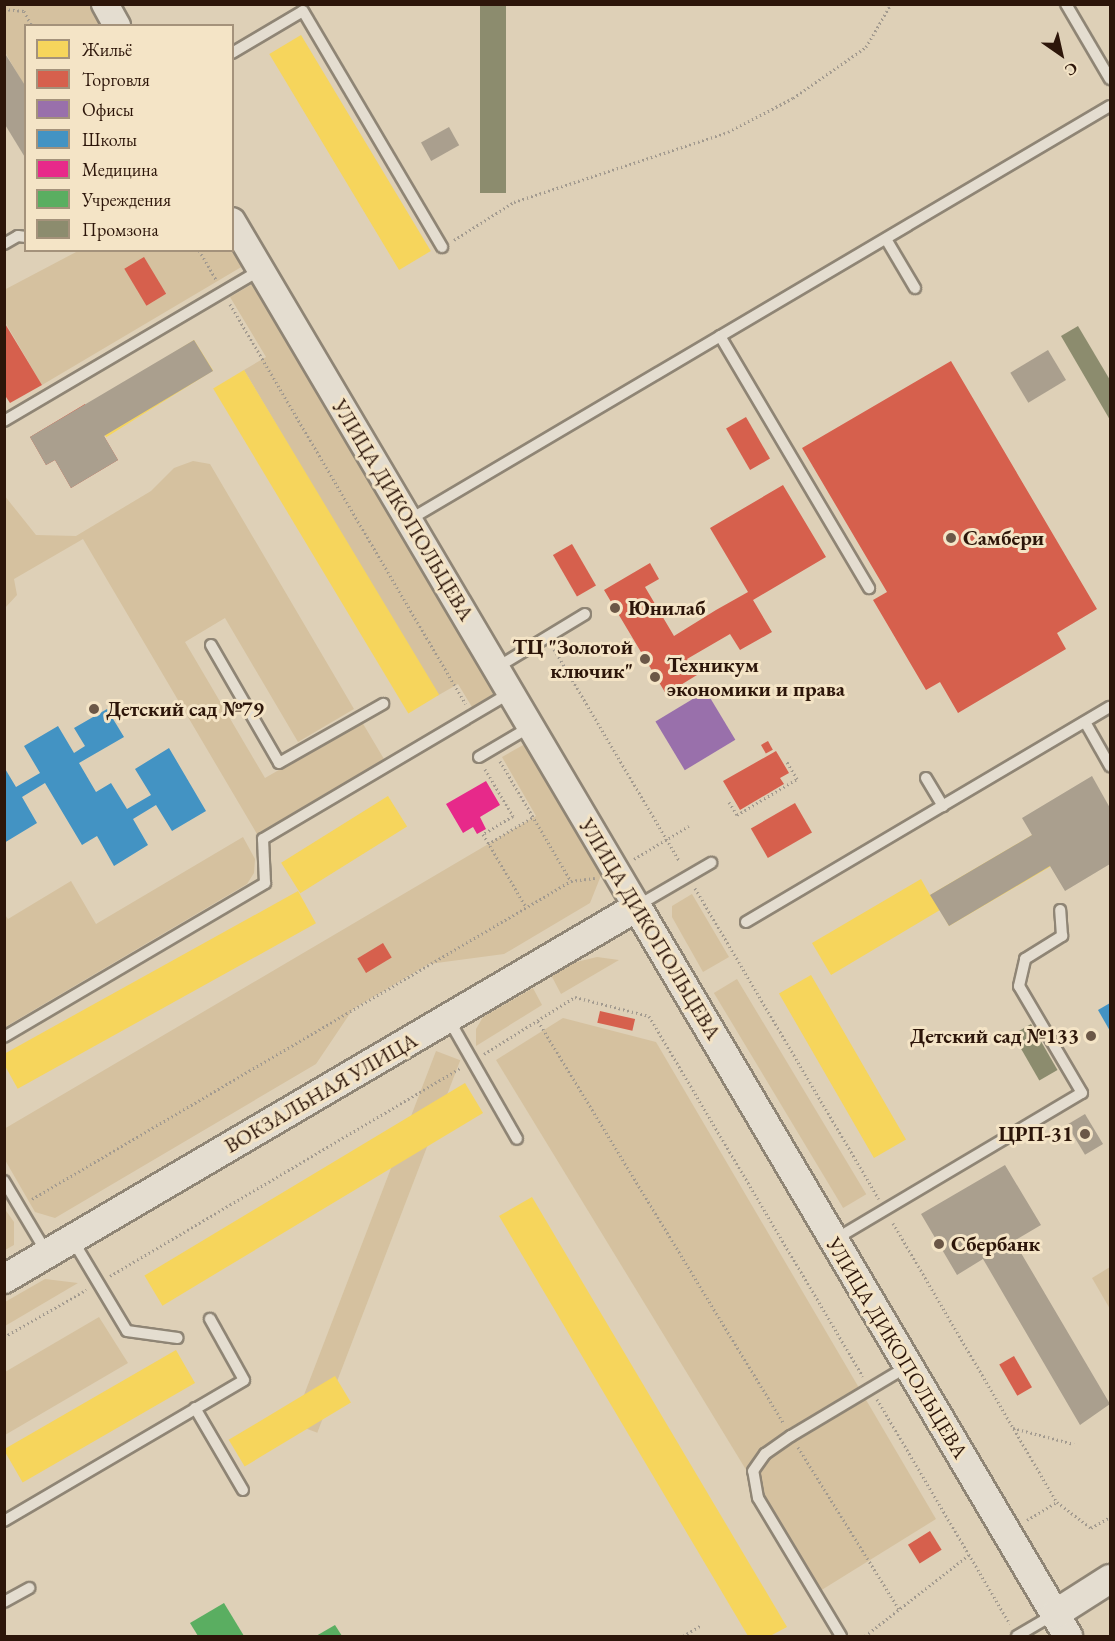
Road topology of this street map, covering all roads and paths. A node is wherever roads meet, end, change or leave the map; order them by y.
1 (105, 4) edge
2 (891, 4) edge
3 (1066, 4) edge
4 (4, 9) edge
5 (31, 24) edge
6 (116, 24) edge
7 (234, 51) edge
8 (1110, 80) edge
9 (1110, 106) edge
10 (234, 224) edge
11 (24, 237) edge
12 (886, 239) junction
13 (4, 244) edge
14 (442, 248) joint
15 (200, 252) edge
16 (261, 270) junction
17 (915, 288) dead end
18 (223, 292) junction
19 (720, 336) junction
20 (4, 421) edge
21 (409, 520) junction
22 (869, 588) dead end
23 (585, 614) dead end
24 (548, 638) junction
25 (211, 645) dead end
26 (496, 668) junction
27 (510, 693) junction
28 (383, 704) dead end
29 (1110, 707) edge
30 (473, 715) junction
31 (1085, 722) junction
32 (531, 726) junction
33 (493, 749) junction
34 (479, 757) joint
35 (786, 760) dead end
36 (1110, 766) edge
37 (926, 778) dead end
38 (729, 802) dead end
39 (943, 806) junction
40 (533, 817) junction
41 (689, 825) dead end
42 (666, 839) junction
43 (488, 844) junction
44 (632, 860) dead end
45 (680, 862) dead end
46 (711, 863) dead end
47 (602, 877) dead end
48 (571, 881) junction
49 (695, 888) dead end
50 (526, 907) junction
51 (637, 907) junction
52 (1060, 910) dead end
53 (746, 922) dead end
54 (448, 1018) junction
55 (538, 1021) junction
56 (4, 1037) edge
57 (472, 1061) junction
58 (517, 1139) dead end
59 (4, 1181) edge
60 (19, 1206) junction
61 (885, 1209) junction
62 (72, 1239) junction
63 (833, 1240) junction
64 (47, 1253) junction
65 (4, 1279) edge
66 (98, 1283) junction
67 (210, 1319) dead end
68 (4, 1337) edge
69 (178, 1338) dead end
70 (908, 1365) junction
71 (870, 1388) junction
72 (195, 1408) junction
73 (1013, 1428) junction
74 (791, 1436) junction
75 (1074, 1444) dead end
76 (243, 1490) dead end
77 (1058, 1502) junction
78 (1110, 1517) edge
79 (1027, 1520) dead end
80 (4, 1521) edge
81 (970, 1554) junction
82 (1110, 1580) edge
83 (29, 1588) dead end
84 (4, 1602) edge
85 (900, 1611) junction
86 (701, 1625) dead end
87 (1061, 1625) edge
88 (683, 1636) edge
89 (841, 1636) edge
90 (865, 1636) edge
91 (1017, 1636) edge

1 - 6 street
2 - 14 path
3 - 8 lane
4 - 5 path
7 - 14 lane
9 - 12 lane
10 - 16 street, УЛИЦА ДИКОПОЛЬЦЕВА
11 - 13 lane
12 - 17 lane
12 - 19 lane
15 - 18 path
16 - 18 lane
16 - 21 street, УЛИЦА ДИКОПОЛЬЦЕВА
18 - 20 lane
18 - 30 path
19 - 21 lane
19 - 22 lane
21 - 26 street, УЛИЦА ДИКОПОЛЬЦЕВА
23 - 24 lane
24 - 26 lane
24 - 42 path
25 - 28 lane
26 - 27 street, УЛИЦА ДИКОПОЛЬЦЕВА
27 - 30 lane
27 - 32 street, УЛИЦА ДИКОПОЛЬЦЕВА
29 - 31 lane
30 - 56 lane
31 - 36 lane
31 - 39 lane
32 - 33 lane
32 - 51 street, УЛИЦА ДИКОПОЛЬЦЕВА
33 - 34 lane
33 - 40 path
34 - 43 path
35 - 38 path
37 - 39 lane
39 - 53 lane
40 - 43 path
40 - 48 path
41 - 42 path
42 - 44 path
42 - 45 path
43 - 50 path
46 - 51 lane
47 - 48 path
48 - 50 path
49 - 61 path
50 - 60 path
51 - 54 main road, ВОКЗАЛЬНАЯ УЛИЦА
51 - 63 main road, УЛИЦА ДИКОПОЛЬЦЕВА
52 - 61 lane
54 - 57 lane
54 - 62 main road, ВОКЗАЛЬНАЯ УЛИЦА
55 - 57 path
55 - 71 path
55 - 74 path
57 - 58 lane
57 - 66 path
59 - 60 lane
60 - 64 lane
61 - 63 lane
61 - 73 path
62 - 64 main road, ВОКЗАЛЬНАЯ УЛИЦА
62 - 66 lane
63 - 70 main road, УЛИЦА ДИКОПОЛЬЦЕВА
64 - 65 main road, ВОКЗАЛЬНАЯ УЛИЦА
66 - 68 path
66 - 69 lane
67 - 72 lane
70 - 71 lane
70 - 87 main road, УЛИЦА ДИКОПОЛЬЦЕВА
71 - 74 lane
71 - 81 path
72 - 76 lane
72 - 80 lane
73 - 75 path
73 - 77 path
74 - 85 path
74 - 89 lane
77 - 78 path
77 - 79 path
81 - 85 path
81 - 91 path
82 - 87 main road
83 - 84 lane
85 - 90 path
86 - 88 path
87 - 91 lane

